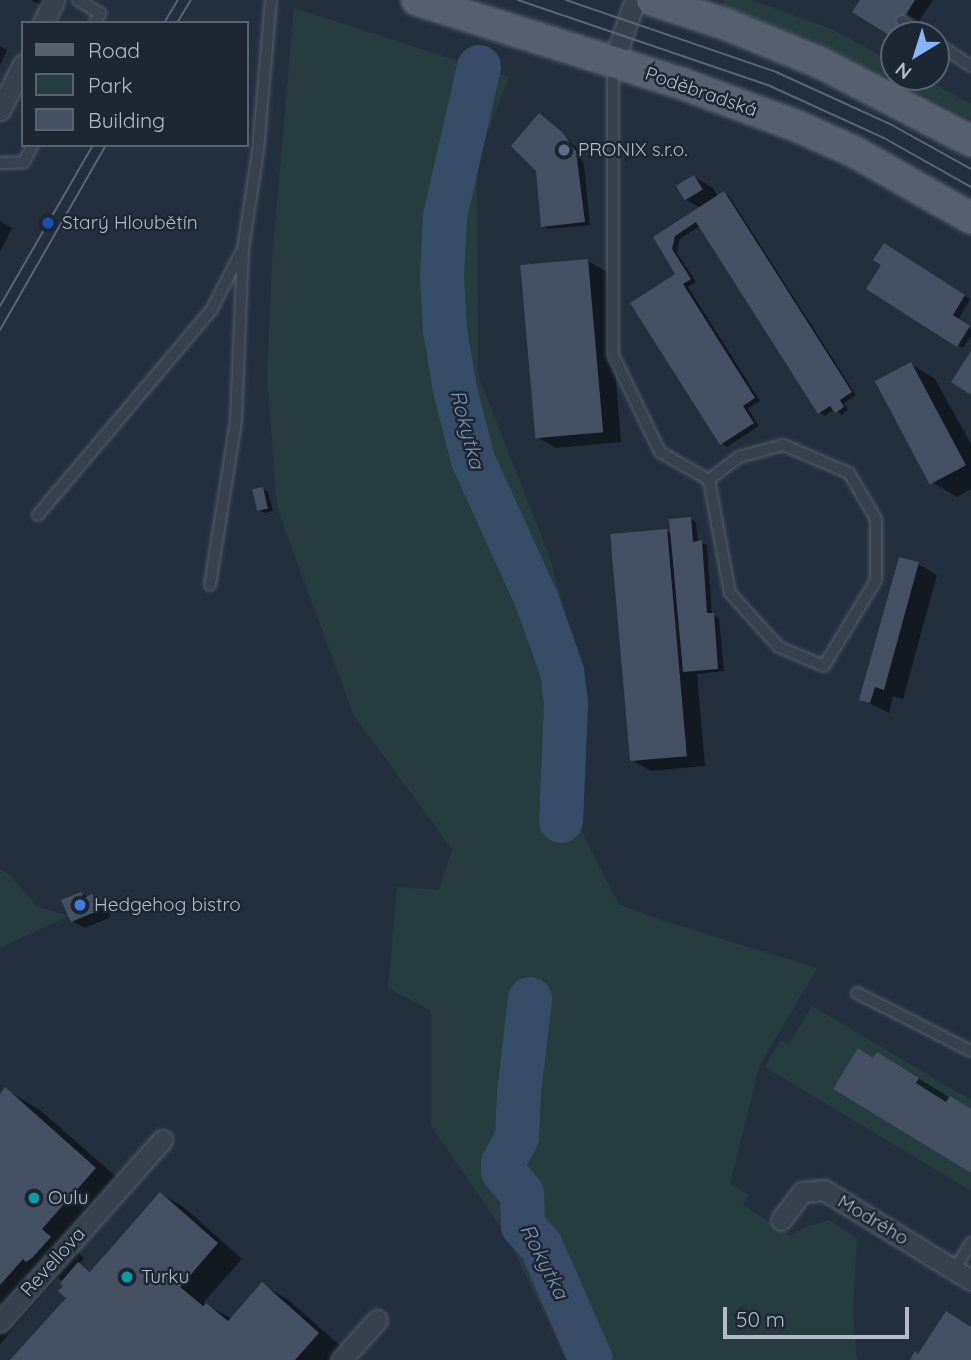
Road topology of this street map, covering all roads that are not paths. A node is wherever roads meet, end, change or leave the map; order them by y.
1 (54, 0) edge
2 (78, 0) edge
3 (271, 0) edge
4 (417, 0) edge
5 (635, 0) edge
6 (652, 0) edge
7 (44, 21) edge
8 (96, 21) edge
9 (950, 52) edge
10 (614, 63) junction
11 (971, 66) edge
12 (21, 68) edge
13 (0, 110) edge
14 (971, 141) edge
15 (32, 147) edge
16 (0, 163) edge
17 (971, 218) edge
18 (243, 249) junction
19 (709, 480) junction
20 (38, 515) dead end
21 (210, 585) dead end
22 (857, 993) dead end
23 (971, 1051) edge
24 (162, 1140) dead end
25 (781, 1220) dead end
26 (971, 1243) edge
27 (963, 1275) edge
28 (377, 1320) dead end
29 (0, 1322) edge
30 (341, 1360) edge

1 - 7 street
2 - 8 lane
3 - 18 lane
4 - 10 main road, Poděbradská
5 - 10 street
6 - 14 main road
9 - 11 lane
10 - 17 main road, Poděbradská
10 - 19 lane
12 - 13 street
15 - 16 lane
18 - 20 lane
18 - 21 lane
19 - 19 lane
22 - 23 lane
24 - 29 street, Revellova
25 - 27 street, Modrého
26 - 27 lane
28 - 30 street

